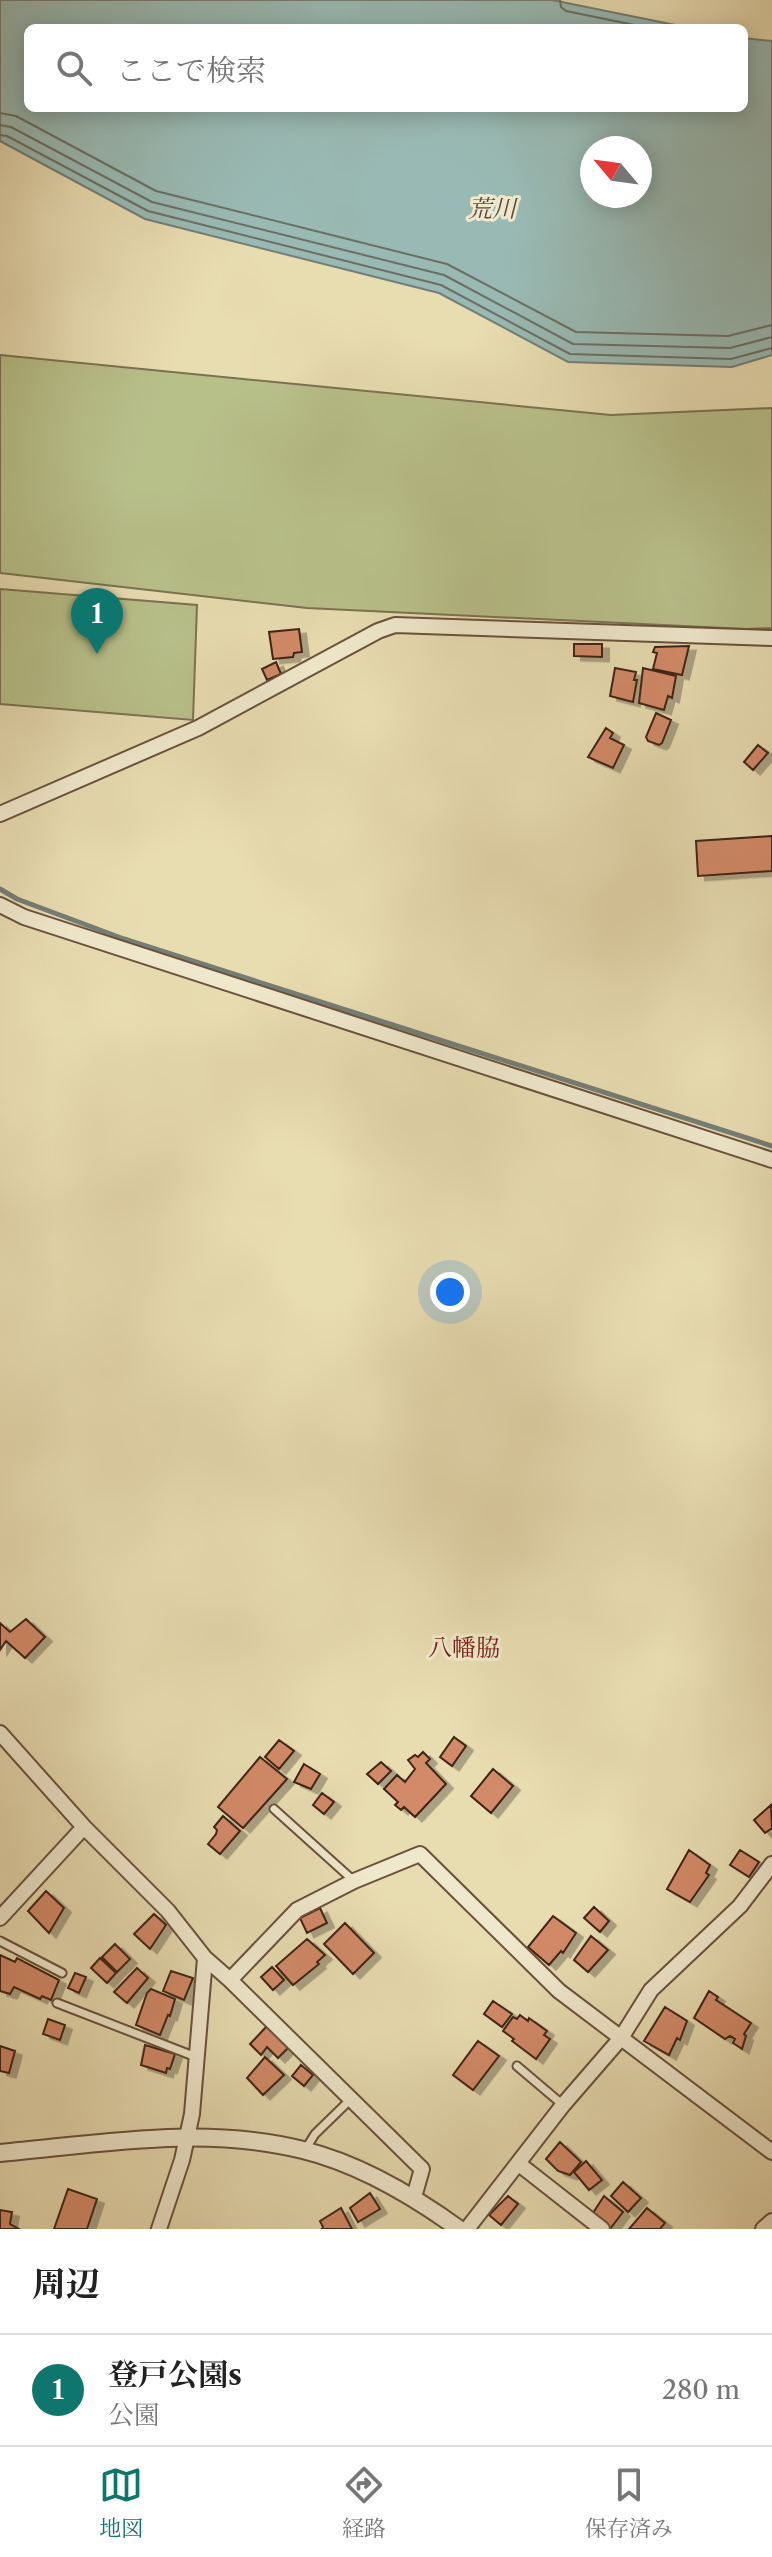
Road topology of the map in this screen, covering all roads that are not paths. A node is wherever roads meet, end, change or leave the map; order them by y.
1 (772, 638) edge
2 (0, 814) edge
3 (0, 905) edge
4 (772, 1160) edge
5 (0, 1733) edge
6 (274, 1809) dead end
7 (84, 1827) junction
8 (772, 1864) edge
9 (354, 1881) junction
10 (0, 1918) edge
11 (0, 1941) edge
12 (205, 1958) junction
13 (62, 1973) dead end
14 (230, 1980) junction
15 (57, 2003) dead end
16 (621, 2038) junction
17 (196, 2057) junction
18 (517, 2066) dead end
19 (351, 2099) junction
20 (563, 2105) junction
21 (187, 2137) junction
22 (305, 2150) junction
23 (772, 2152) edge
24 (0, 2153) edge
25 (519, 2164) junction
26 (414, 2197) junction
27 (772, 2221) edge
28 (159, 2229) edge
29 (459, 2229) edge
30 (467, 2229) edge
31 (602, 2229) edge
32 (763, 2229) edge

1 - 2 street
3 - 4 street
5 - 7 street
6 - 9 lane
7 - 10 street
7 - 12 street
8 - 16 street
9 - 14 street
9 - 16 street
11 - 13 lane
12 - 14 street
12 - 17 street
14 - 19 street
15 - 17 lane
16 - 20 street
16 - 23 street
17 - 21 street
18 - 20 lane
19 - 22 lane
19 - 26 street
20 - 25 street
21 - 22 street
21 - 24 street
21 - 28 street
22 - 26 street
25 - 30 street
25 - 31 street
26 - 29 street
27 - 32 street

